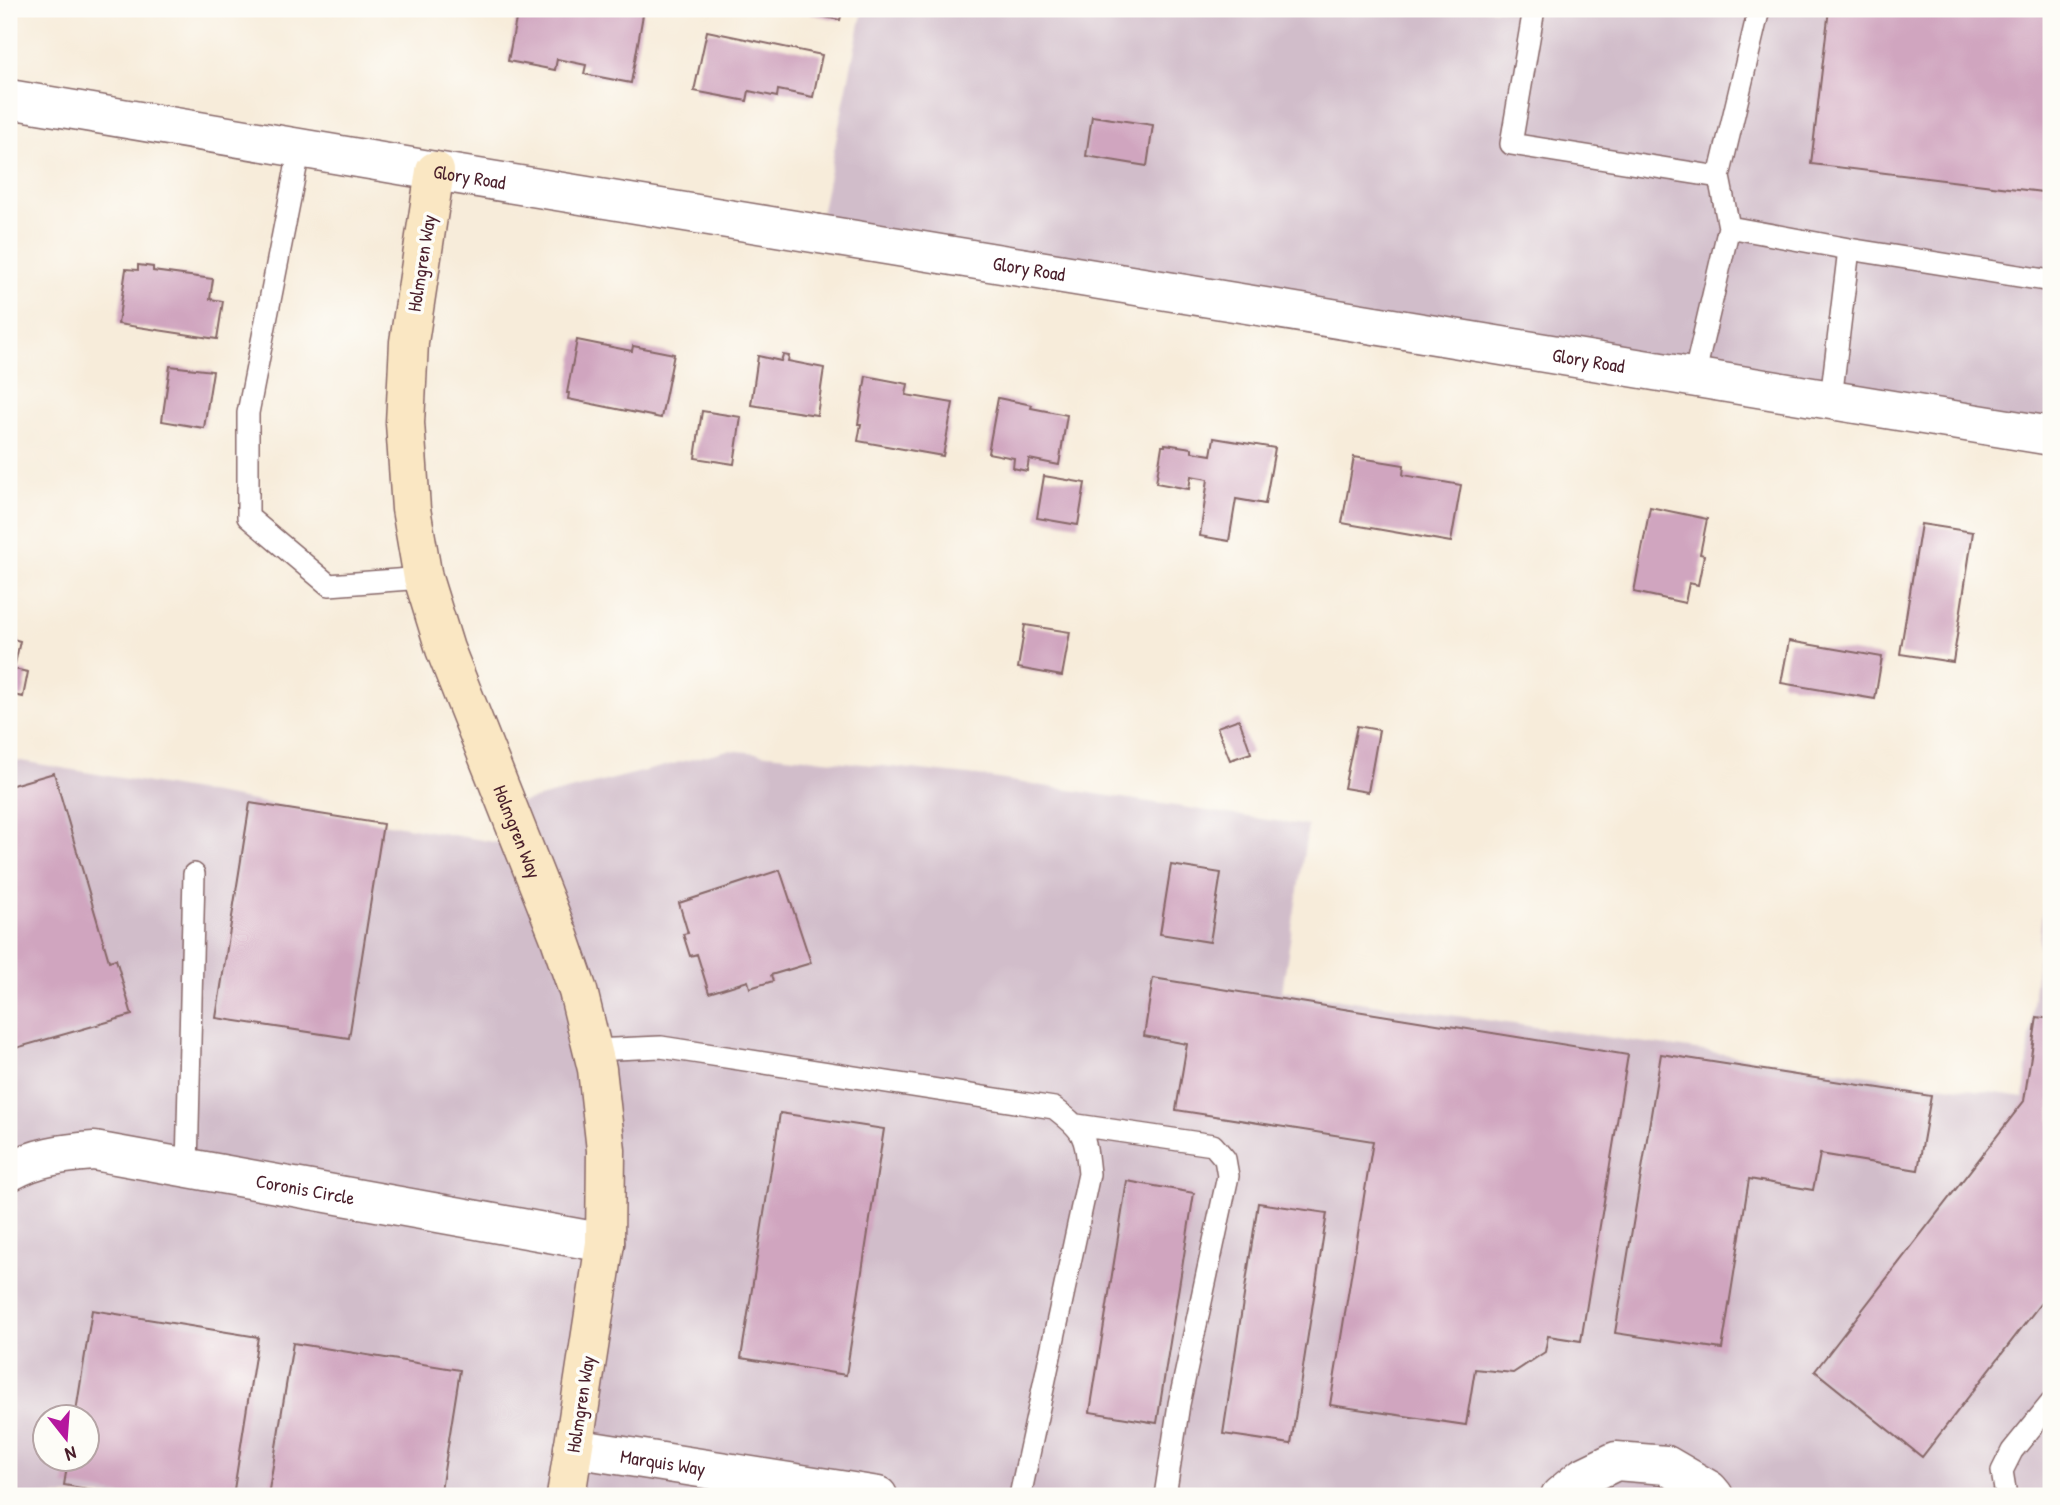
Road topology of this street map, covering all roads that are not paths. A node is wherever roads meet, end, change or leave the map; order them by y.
1 (1534, 9) edge
2 (1759, 9) edge
3 (9, 99) edge
4 (300, 147) junction
5 (436, 171) junction
6 (1719, 177) junction
7 (1729, 227) junction
8 (1849, 249) junction
9 (2051, 281) edge
10 (1695, 377) junction
11 (1831, 400) junction
12 (2051, 436) edge
13 (424, 578) junction
14 (194, 874) dead end
15 (592, 1050) junction
16 (1077, 1125) junction
17 (187, 1168) junction
18 (9, 1172) edge
19 (605, 1243) junction
20 (2051, 1403) edge
21 (573, 1448) junction
22 (867, 1495) edge
23 (566, 1496) edge
24 (1020, 1496) edge
25 (1165, 1496) edge
26 (1560, 1496) edge
27 (1714, 1496) edge
28 (2006, 1496) edge

1 - 6 lane
2 - 6 lane
3 - 4 street, Glory Road
4 - 5 street, Glory Road
4 - 13 lane
5 - 10 street, Glory Road
5 - 13 street, Holmgren Way
6 - 7 lane
7 - 8 lane
7 - 10 lane
8 - 9 lane
8 - 11 lane
10 - 11 street, Glory Road
11 - 12 street, Glory Road
13 - 15 street, Holmgren Way
14 - 17 lane
15 - 16 lane
15 - 19 street, Holmgren Way
16 - 24 lane
16 - 25 lane
17 - 18 street, Coronis Circle
17 - 19 street, Coronis Circle
19 - 21 street, Holmgren Way
20 - 28 lane
21 - 22 street, Marquis Way
21 - 23 street, Holmgren Way
26 - 27 street

